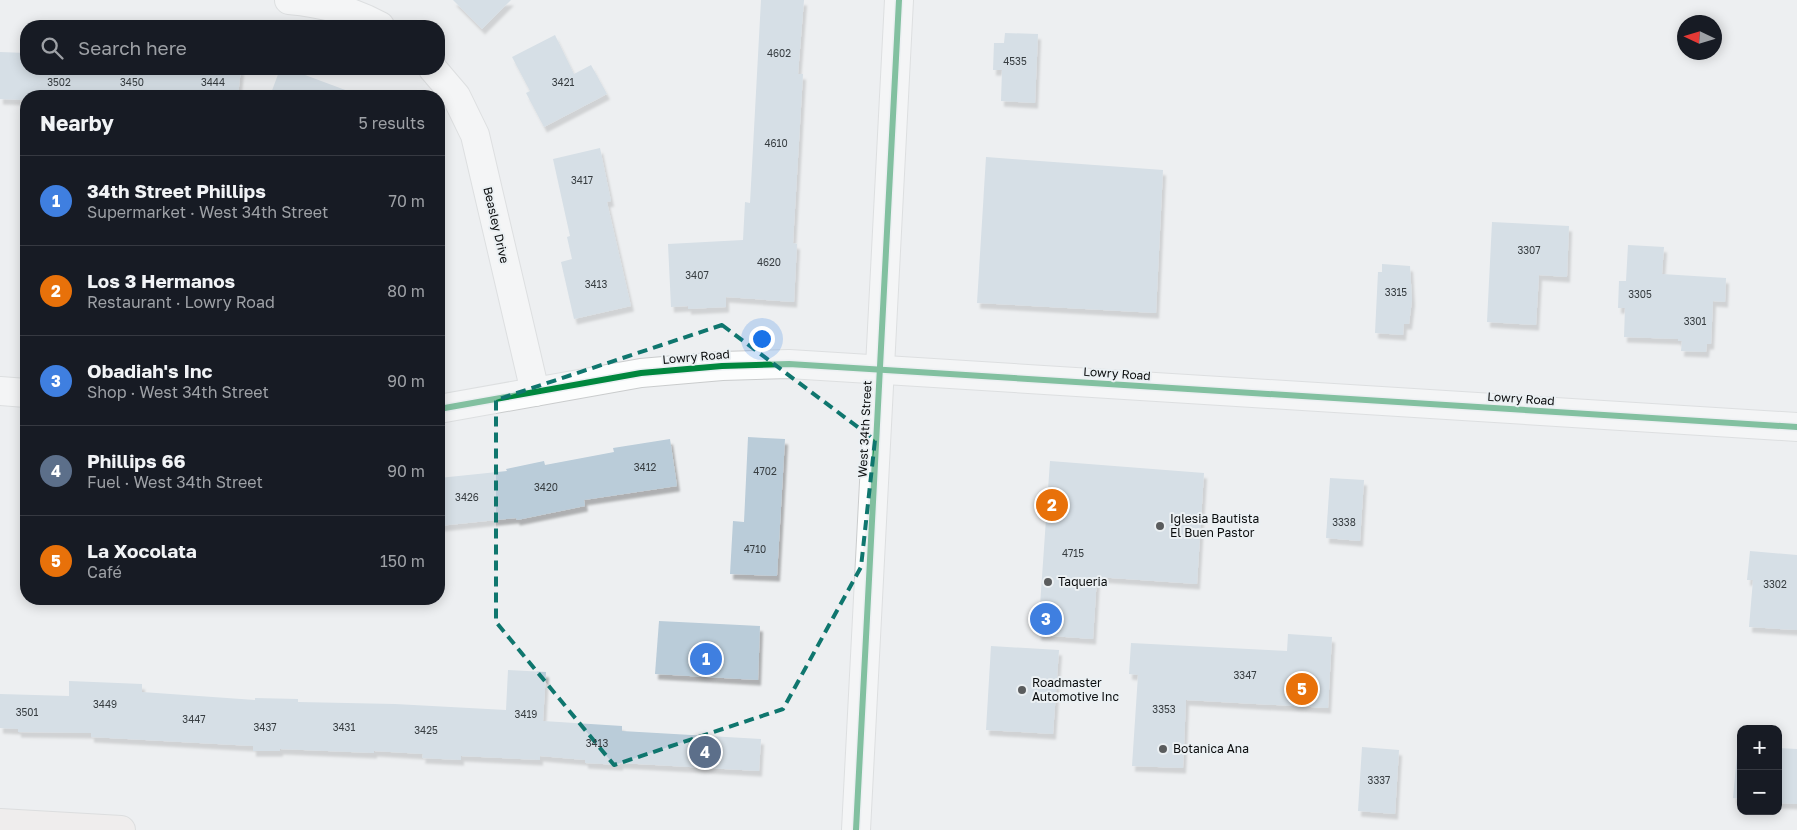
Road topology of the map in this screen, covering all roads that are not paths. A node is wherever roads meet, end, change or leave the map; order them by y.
1 (290, 0) edge
2 (899, 0) edge
3 (368, 20) edge
4 (438, 75) edge
5 (879, 371) junction
6 (0, 391) edge
7 (535, 392) junction
8 (20, 393) edge
9 (445, 408) edge
10 (1797, 428) edge
11 (0, 823) edge
12 (121, 830) edge
13 (856, 830) edge

1 - 3 street
2 - 5 street, West 34th Street
4 - 7 street, Beasley Drive
5 - 7 street, Lowry Road
5 - 10 street, Lowry Road
5 - 13 street, West 34th Street
6 - 8 street
7 - 9 street, Lowry Road
11 - 12 main road

